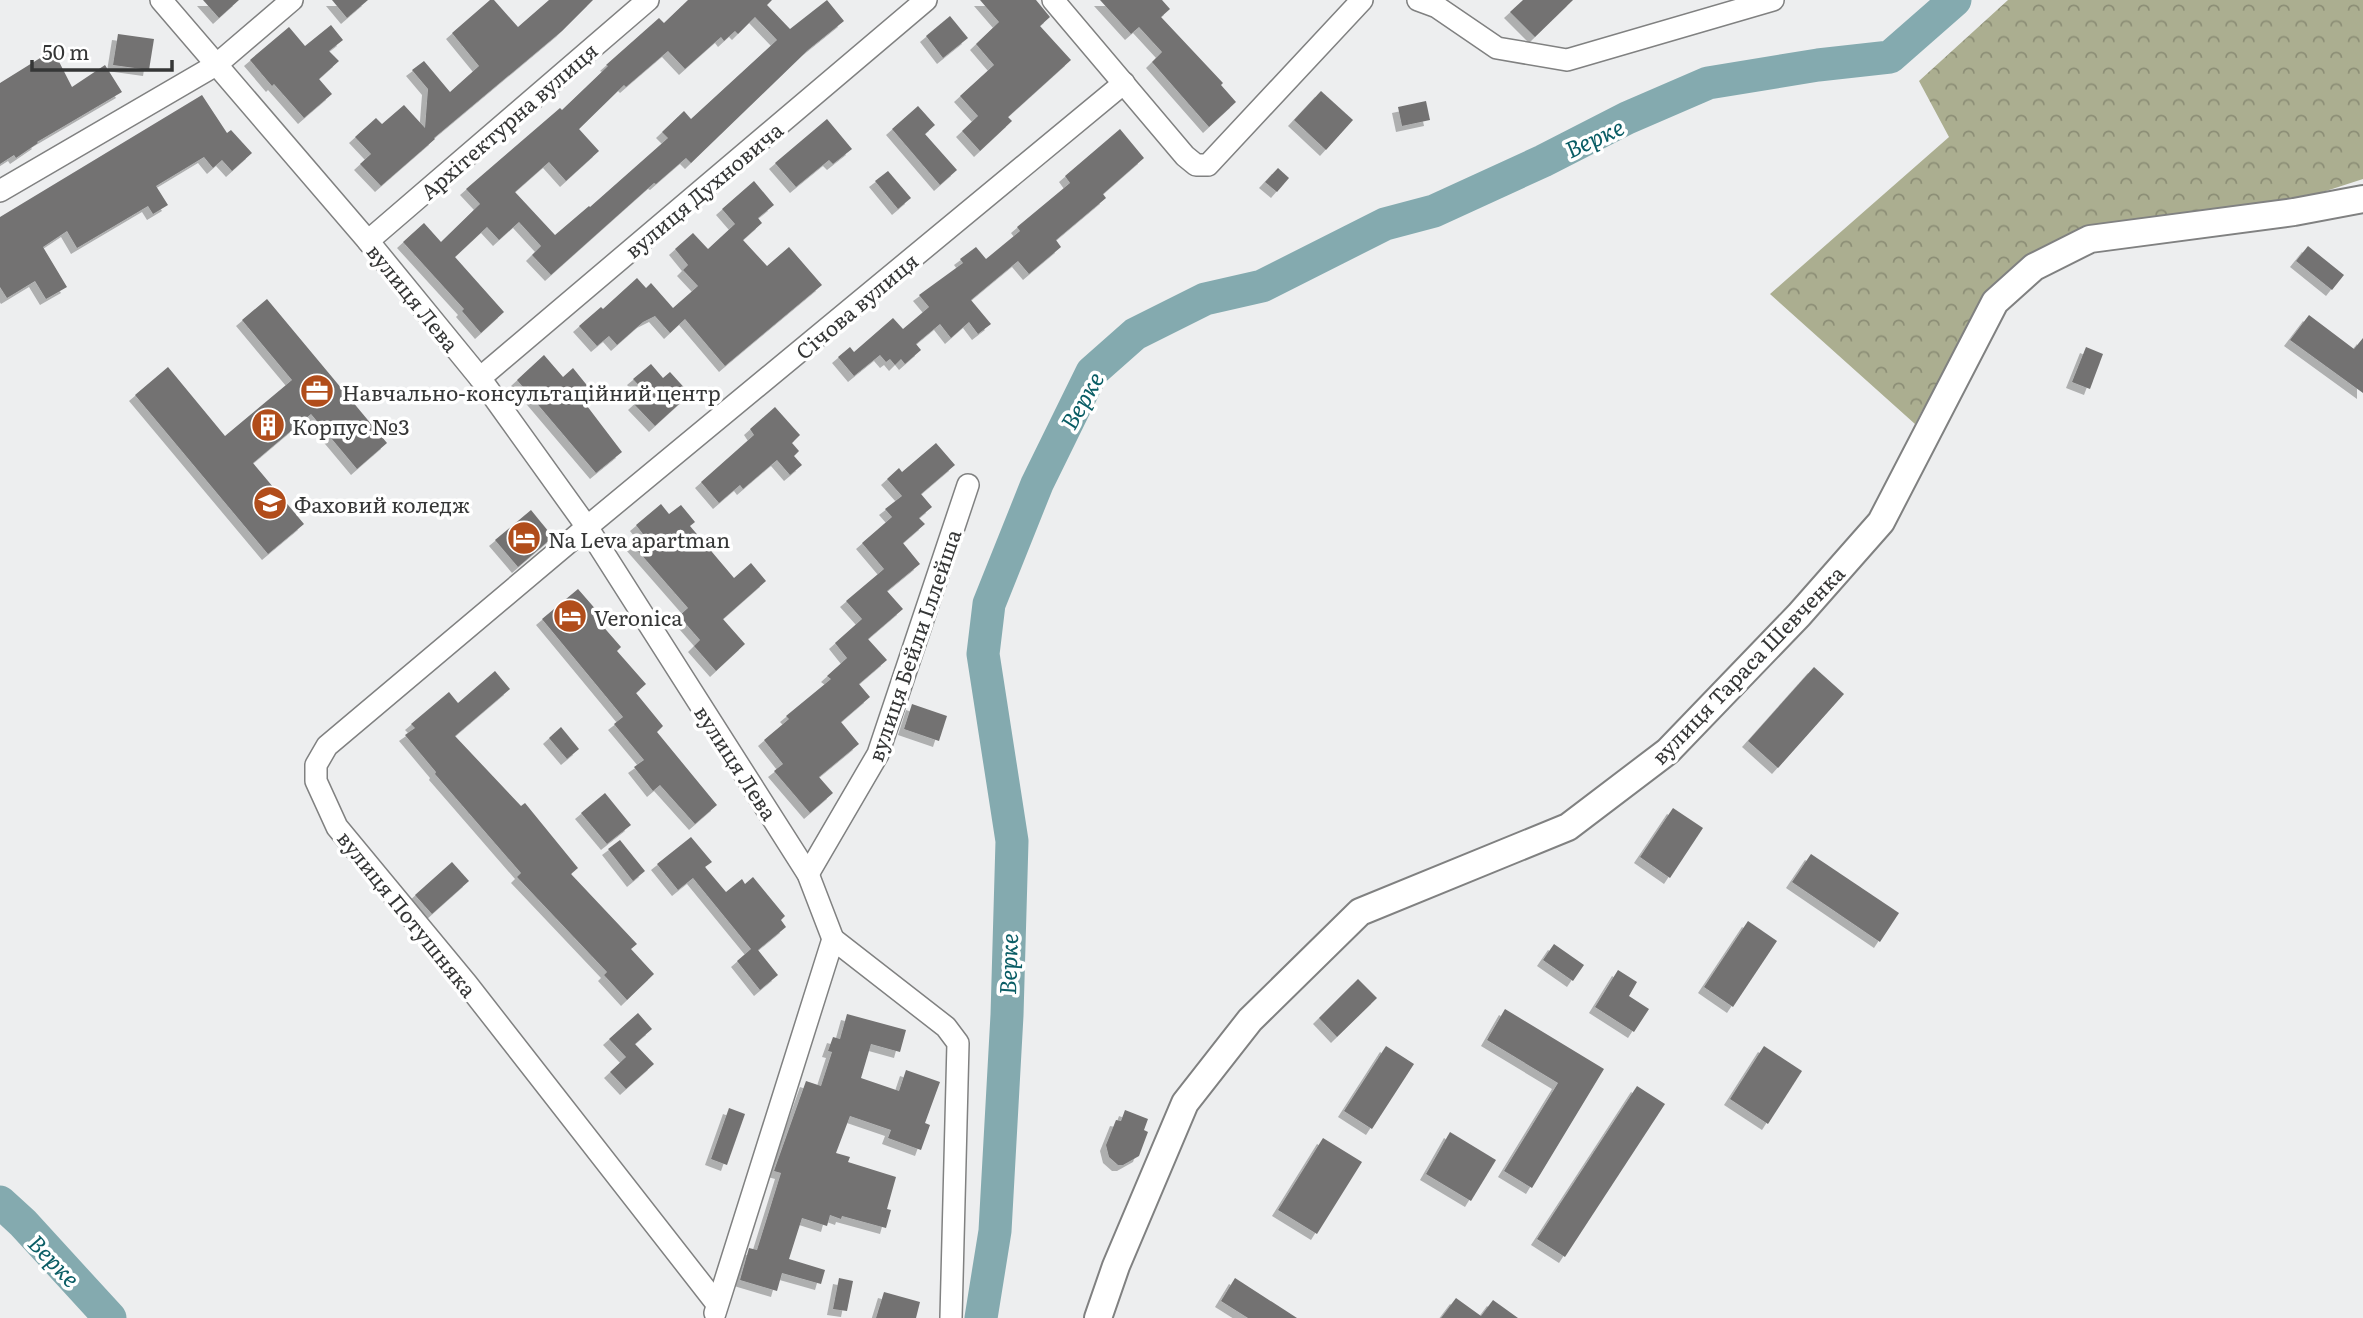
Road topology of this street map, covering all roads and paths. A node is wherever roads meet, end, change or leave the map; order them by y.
1 (160, 0) edge
2 (292, 0) edge
3 (648, 0) edge
4 (926, 0) edge
5 (1053, 0) edge
6 (1362, 0) edge
7 (1418, 0) edge
8 (1773, 0) edge
9 (216, 65) junction
10 (1124, 83) junction
11 (0, 191) edge
12 (2363, 199) edge
13 (368, 241) junction
14 (480, 378) junction
15 (968, 485) dead end
16 (587, 527) junction
17 (808, 874) junction
18 (833, 939) junction
19 (716, 1311) edge
20 (951, 1318) edge
21 (1098, 1318) edge

1 - 9 street, вулиця Лева
2 - 9 street
3 - 13 street, Архітектурна вулиця
4 - 14 street, вулиця Духновича
5 - 10 street
6 - 10 street
7 - 8 street
9 - 11 street
9 - 13 street, вулиця Лева
10 - 16 street, Січова вулиця
12 - 21 street, вулиця Тараса Шевченка
13 - 14 street, вулиця Лева
14 - 16 street, вулиця Лева
15 - 17 street, вулиця Бейли Іллейша
16 - 17 street, вулиця Лева
16 - 19 street, вулиця Потушняка
17 - 18 street, вулиця Лева
18 - 19 street
18 - 20 street

